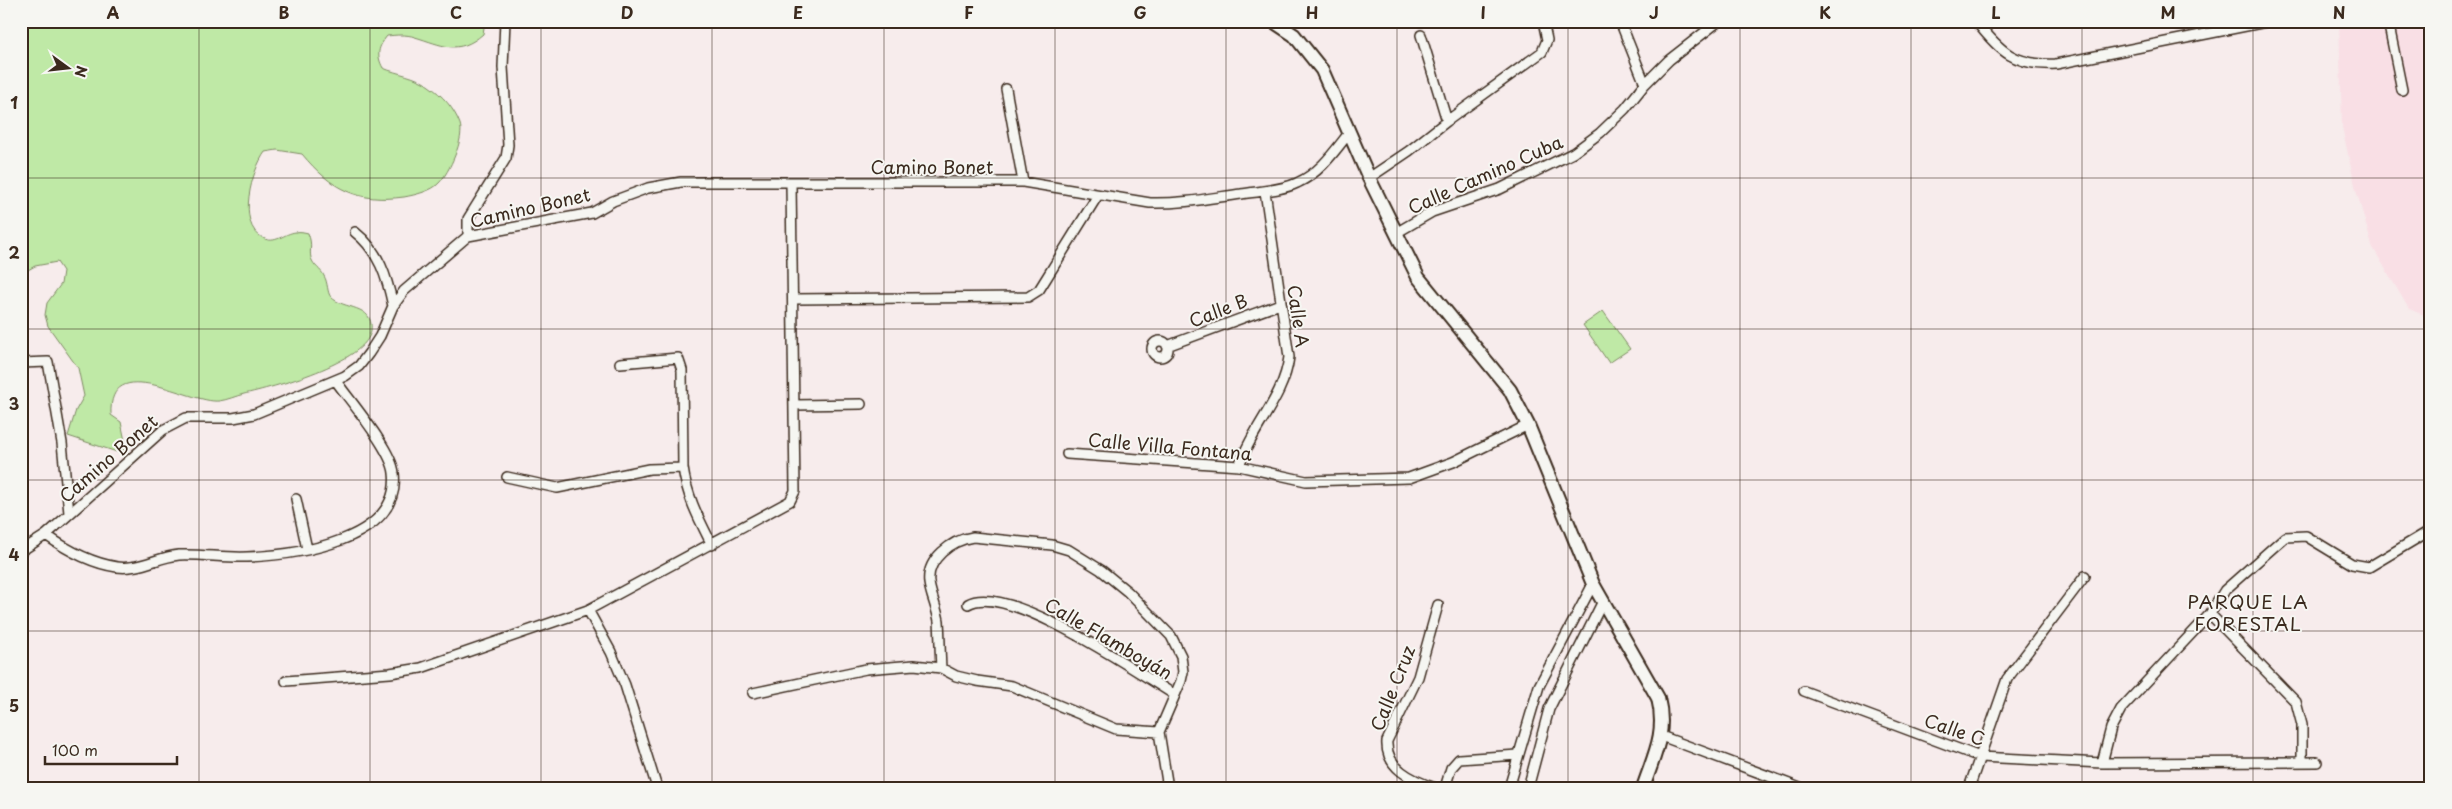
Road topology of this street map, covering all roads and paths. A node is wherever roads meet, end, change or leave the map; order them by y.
1 (505, 21) edge
2 (1273, 21) edge
3 (1543, 21) edge
4 (1620, 21) edge
5 (1719, 21) edge
6 (1976, 21) edge
7 (2271, 21) edge
8 (2388, 21) edge
9 (1421, 35) dead end
10 (1645, 84) junction
11 (1006, 89) dead end
12 (2402, 90) dead end
13 (1447, 121) junction
14 (1349, 133) junction
15 (1369, 178) junction
16 (1023, 182) junction
17 (791, 183) junction
18 (1265, 191) junction
19 (1098, 195) junction
20 (355, 232) dead end
21 (1396, 233) junction
22 (468, 236) junction
23 (794, 299) junction
24 (1280, 304) junction
25 (393, 306) junction
26 (1167, 346) dead end
27 (21, 363) edge
28 (620, 363) dead end
29 (336, 381) junction
30 (860, 404) dead end
31 (795, 405) junction
32 (1528, 425) junction
33 (1067, 454) dead end
34 (1239, 466) junction
35 (683, 468) junction
36 (507, 477) dead end
37 (296, 500) dead end
38 (69, 513) junction
39 (2431, 530) edge
40 (46, 535) junction
41 (712, 545) junction
42 (307, 549) junction
43 (21, 551) edge
44 (2085, 576) dead end
45 (1593, 584) junction
46 (1602, 603) junction
47 (968, 604) dead end
48 (1438, 605) dead end
49 (588, 610) junction
50 (2210, 614) junction
51 (941, 668) junction
52 (286, 681) dead end
53 (1804, 691) dead end
54 (754, 693) dead end
55 (1175, 695) junction
56 (1159, 732) junction
57 (1661, 736) junction
58 (1518, 756) junction
59 (1980, 757) junction
60 (2302, 762) junction
61 (2317, 762) dead end
62 (2102, 763) junction
63 (657, 788) edge
64 (1168, 788) edge
65 (1434, 788) edge
66 (1445, 788) edge
67 (1509, 788) edge
68 (1528, 788) edge
69 (1643, 788) edge
70 (1800, 788) edge
71 (1969, 788) edge

1 - 22 street
2 - 14 main road
3 - 13 street
4 - 10 street
5 - 10 street, Calle Camino Cuba
6 - 7 street
8 - 12 street
9 - 13 street
10 - 21 street, Calle Camino Cuba
11 - 16 street
13 - 15 street
14 - 15 main road
14 - 18 street, Camino Bonet
15 - 21 main road
16 - 17 street, Camino Bonet
16 - 19 street, Camino Bonet
17 - 22 street, Camino Bonet
17 - 23 street
18 - 19 street, Camino Bonet
18 - 24 street, Calle A
19 - 23 street
20 - 25 street
21 - 32 main road
22 - 25 street, Camino Bonet
23 - 31 street
24 - 26 street, Calle B
24 - 34 street, Calle A
25 - 29 street, Camino Bonet
27 - 38 street
28 - 35 street
29 - 38 street, Camino Bonet
29 - 42 street
30 - 31 street
31 - 41 street
32 - 34 street, Calle Villa Fontana
32 - 45 main road
33 - 34 street, Calle Villa Fontana
35 - 36 street
35 - 41 street
37 - 42 street
38 - 40 street, Camino Bonet
39 - 50 street
40 - 42 street
40 - 43 street, Camino Bonet
41 - 49 street
44 - 59 street
45 - 46 main road
45 - 58 street
46 - 57 main road
46 - 68 street
47 - 55 street, Calle Flamboyán
48 - 65 street, Calle Cruz
49 - 52 street
49 - 63 street
50 - 60 street
50 - 62 street
51 - 54 street
51 - 55 street
51 - 56 street
53 - 59 street, Calle C
55 - 56 street
56 - 64 street
57 - 69 main road
57 - 70 street
58 - 66 street
58 - 67 street
59 - 62 street, Calle C
59 - 71 street
60 - 61 street, Calle C
60 - 62 street, Calle C

